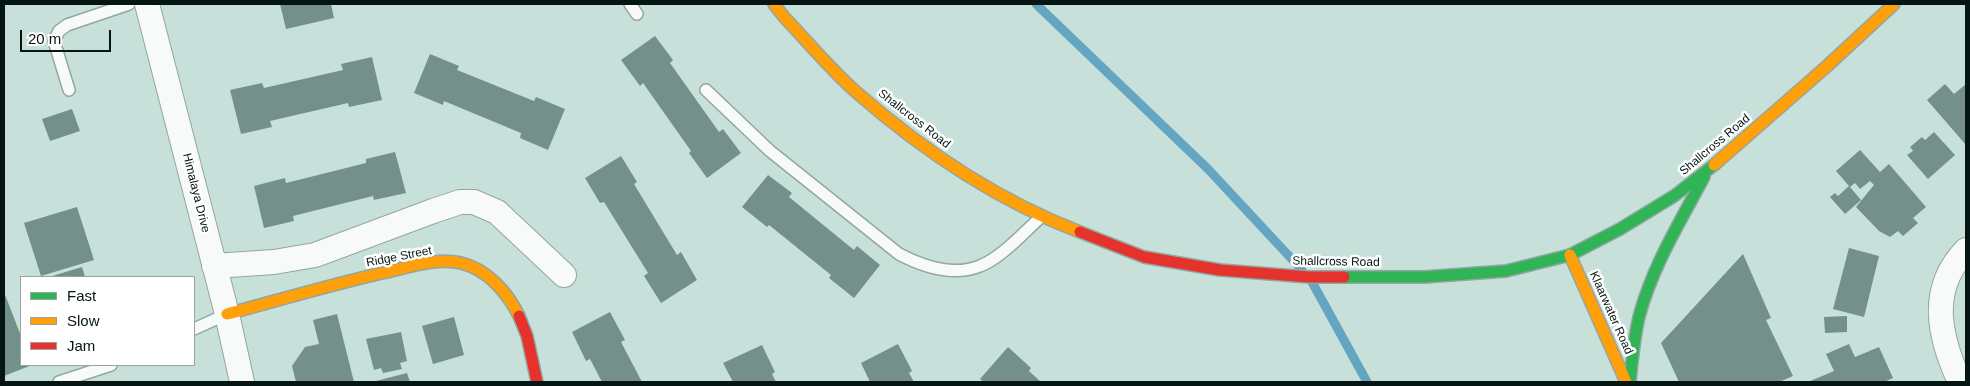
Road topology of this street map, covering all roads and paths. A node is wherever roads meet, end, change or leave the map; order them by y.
1 (130, 4) edge
2 (147, 4) edge
3 (630, 4) edge
4 (774, 4) edge
5 (1894, 4) edge
6 (637, 14) dead end
7 (69, 90) dead end
8 (706, 90) dead end
9 (1708, 169) junction
10 (1041, 216) junction
11 (1966, 250) edge
12 (1570, 255) junction
13 (214, 266) junction
14 (564, 275) dead end
15 (227, 314) junction
16 (195, 329) edge
17 (108, 366) edge
18 (59, 382) edge
19 (242, 382) edge
20 (537, 382) edge
21 (1626, 382) edge
22 (1630, 382) edge
23 (1960, 382) edge

1 - 7 lane
2 - 13 street, Himalaya Drive
3 - 6 lane
4 - 10 street, Shallcross Road
5 - 9 street, Shallcross Road
8 - 10 lane
9 - 12 street, Shallcross Road
9 - 22 street
10 - 12 street, Shallcross Road
11 - 23 street
12 - 21 street, Klaarwater Road
13 - 14 street
13 - 15 street, Himalaya Drive
15 - 16 lane
15 - 19 street, Himalaya Drive
15 - 20 street, Ridge Street
17 - 18 lane

